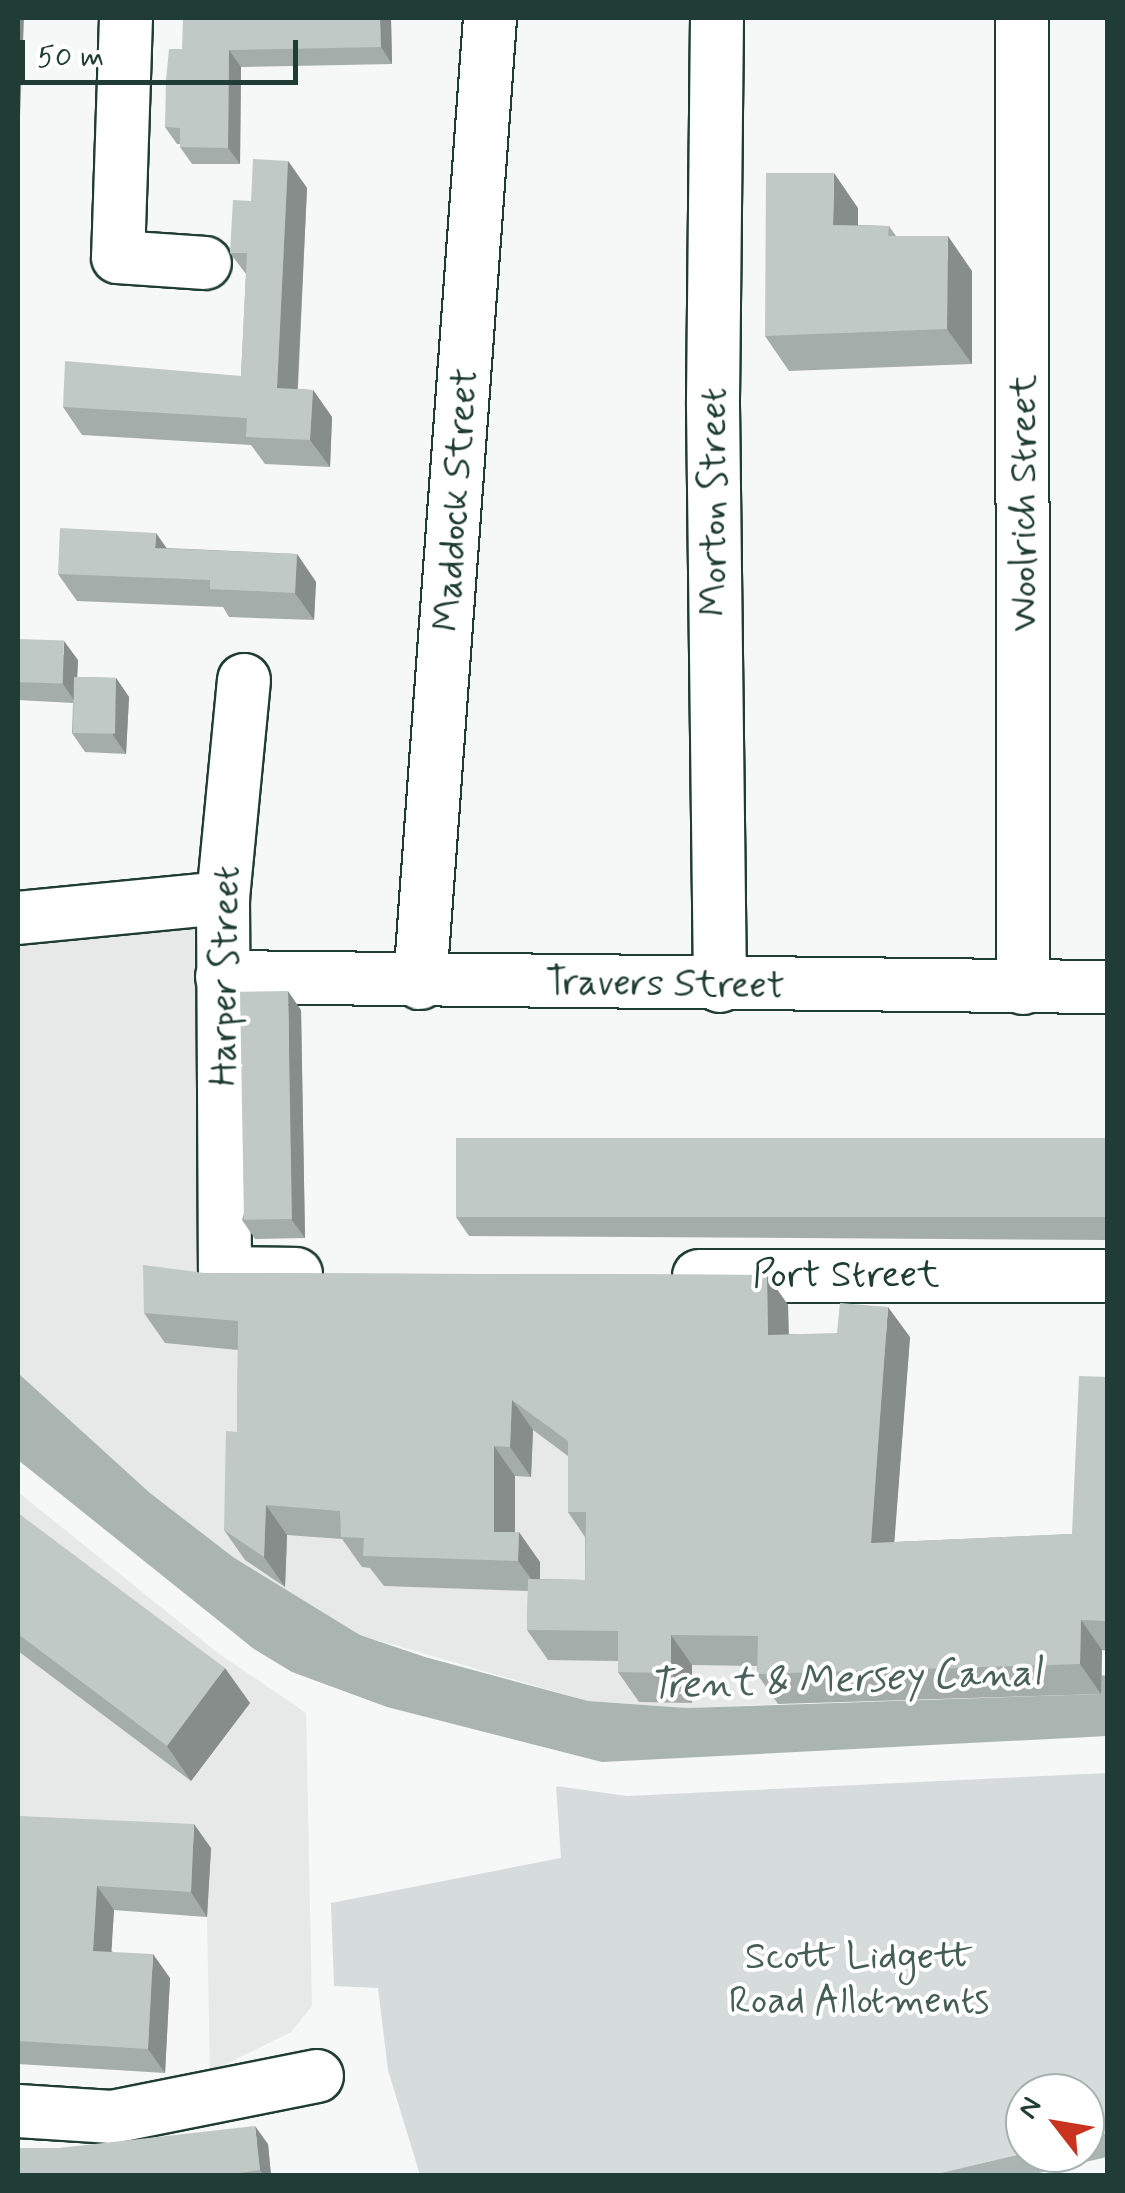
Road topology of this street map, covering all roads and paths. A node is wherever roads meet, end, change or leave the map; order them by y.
1 (126, 18) edge
2 (490, 18) edge
3 (717, 18) edge
4 (1022, 18) edge
5 (205, 264) dead end
6 (244, 680) dead end
7 (224, 898) junction
8 (18, 918) edge
9 (222, 977) junction
10 (420, 983) junction
11 (720, 986) junction
12 (1108, 987) edge
13 (1023, 988) junction
14 (344, 1274) edge
15 (642, 1276) edge
16 (1108, 1276) edge
17 (317, 2076) dead end
18 (18, 2112) edge

1 - 5 street
2 - 10 street, Maddock Street
3 - 11 street, Morton Street
4 - 13 street, Woolrich Street
6 - 7 street, Harper Street
7 - 8 street
7 - 9 street, Harper Street
9 - 10 street, Travers Street
9 - 14 street, Harper Street
10 - 11 street, Travers Street
11 - 13 street, Travers Street
12 - 13 street, Travers Street
15 - 16 street, Port Street
17 - 18 street

